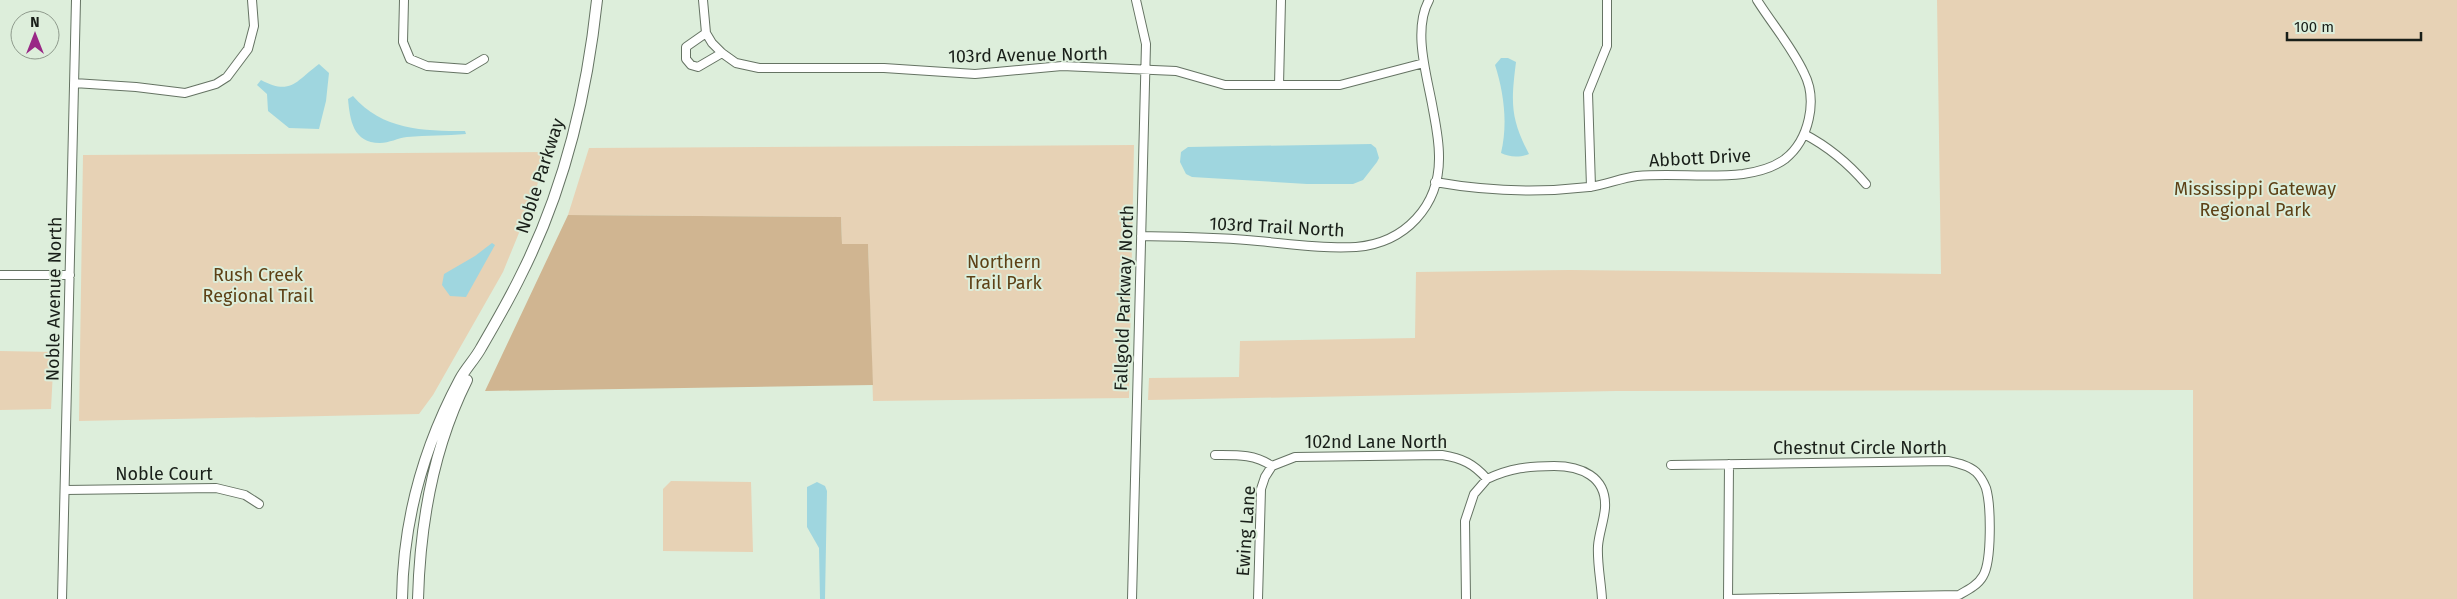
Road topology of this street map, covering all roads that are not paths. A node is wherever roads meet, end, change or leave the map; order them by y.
1 (76, 0) edge
2 (252, 0) edge
3 (404, 0) edge
4 (597, 0) edge
5 (702, 0) edge
6 (1136, 0) edge
7 (1281, 0) edge
8 (1430, 0) edge
9 (1607, 0) edge
10 (1757, 0) edge
11 (706, 33) junction
12 (722, 53) junction
13 (484, 59) dead end
14 (1424, 63) junction
15 (1146, 70) junction
16 (74, 83) junction
17 (1279, 85) junction
18 (1804, 134) junction
19 (1435, 182) junction
20 (1866, 184) dead end
21 (1591, 187) junction
22 (1141, 236) junction
23 (0, 275) edge
24 (70, 275) junction
25 (480, 350) junction
26 (1215, 455) dead end
27 (1729, 464) junction
28 (1671, 465) dead end
29 (1272, 466) junction
30 (1487, 479) junction
31 (65, 490) junction
32 (259, 504) dead end
33 (62, 599) edge
34 (402, 599) edge
35 (418, 599) edge
36 (1132, 599) edge
37 (1258, 599) edge
38 (1466, 599) edge
39 (1602, 599) edge
40 (1728, 599) edge

1 - 16 street, Noble Avenue North
2 - 16 street
3 - 13 street
4 - 25 main road, Noble Parkway
5 - 11 street
6 - 15 street, Fallgold Parkway North
7 - 17 street
8 - 14 street, 103rd Trail North
9 - 21 street
10 - 18 street, Abbott Drive
11 - 12 street
11 - 12 street
12 - 15 street, 103rd Avenue North
14 - 17 street, 103rd Avenue North
14 - 19 street, 103rd Trail North
15 - 17 street, 103rd Avenue North
15 - 22 street, Fallgold Parkway North
16 - 24 street, Noble Avenue North
18 - 20 street
18 - 21 street, Abbott Drive
19 - 21 street, Abbott Drive
19 - 22 street, 103rd Trail North
22 - 36 street, Fallgold Parkway North
23 - 24 street
24 - 31 street, Noble Avenue North
25 - 34 main road, Noble Parkway
25 - 35 main road, Noble Parkway
26 - 29 street
27 - 28 street, Chestnut Circle North
27 - 40 street
27 - 40 street, Chestnut Circle North
29 - 30 street, 102nd Lane North
29 - 37 street, Ewing Lane
30 - 38 street
30 - 39 street
31 - 32 street, Noble Court
31 - 33 street, Noble Avenue North

